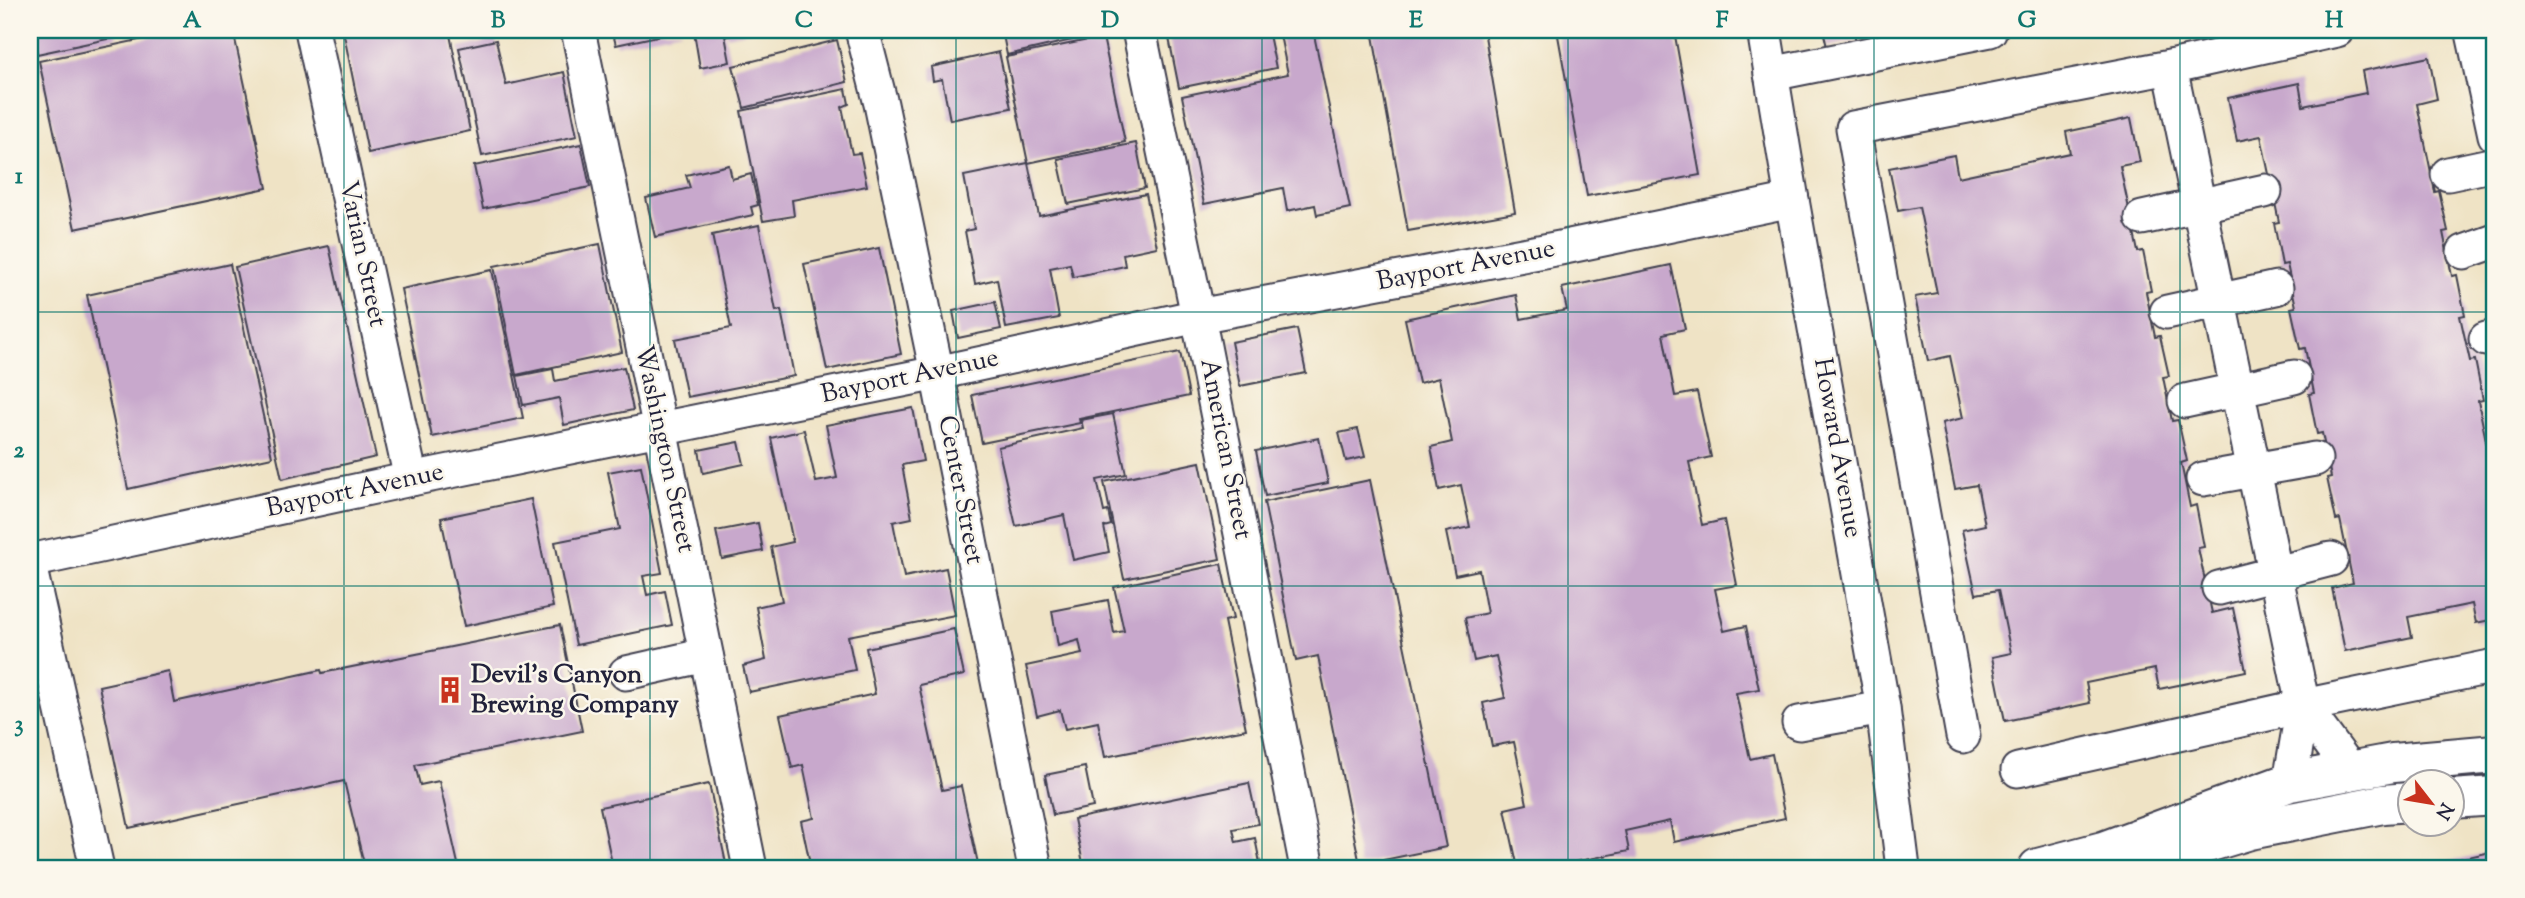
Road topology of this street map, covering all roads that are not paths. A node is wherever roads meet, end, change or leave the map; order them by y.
1 (312, 30) edge
2 (578, 30) edge
3 (862, 30) edge
4 (1139, 30) edge
5 (1764, 30) edge
6 (1990, 30) edge
7 (2337, 30) edge
8 (2477, 31) edge
9 (2170, 67) junction
10 (1771, 74) junction
11 (2495, 135) edge
12 (2495, 164) edge
13 (2448, 174) dead end
14 (2265, 191) dead end
15 (1792, 200) junction
16 (2199, 205) junction
17 (2142, 218) dead end
18 (2495, 241) edge
19 (2464, 252) dead end
20 (2276, 288) dead end
21 (2219, 302) junction
22 (2167, 312) dead end
23 (1199, 316) junction
24 (937, 373) junction
25 (2294, 377) dead end
26 (2237, 391) junction
27 (2185, 401) dead end
28 (659, 428) junction
29 (2315, 459) dead end
30 (2254, 469) junction
31 (411, 479) junction
32 (2203, 479) dead end
33 (2330, 559) dead end
34 (30, 561) edge
35 (30, 569) edge
36 (2276, 573) junction
37 (2220, 588) dead end
38 (706, 655) junction
39 (2495, 666) edge
40 (626, 673) dead end
41 (2303, 706) junction
42 (1883, 708) junction
43 (1799, 723) dead end
44 (1963, 736) dead end
45 (2495, 754) edge
46 (2018, 770) dead end
47 (2351, 771) junction
48 (2290, 782) junction
49 (2495, 796) edge
50 (2466, 798) edge
51 (2396, 803) edge
52 (2200, 858) edge
53 (97, 868) edge
54 (750, 868) edge
55 (1035, 868) edge
56 (1307, 868) edge
57 (1903, 868) edge
58 (2038, 868) edge
59 (2125, 868) edge

1 - 31 street, Varian Street
2 - 28 street, Washington Street
3 - 24 street, Center Street
4 - 23 street, American Street
5 - 10 street, Howard Avenue
6 - 10 street
7 - 9 street
8 - 11 street
9 - 16 street
9 - 44 street
10 - 15 street, Howard Avenue
12 - 13 street
14 - 16 street
15 - 23 street, Bayport Avenue
15 - 42 street, Howard Avenue
16 - 17 street
16 - 21 street
18 - 19 street
20 - 21 street
21 - 22 street
21 - 26 street
23 - 24 street, Bayport Avenue
23 - 56 street, American Street
24 - 28 street, Bayport Avenue
24 - 55 street, Center Street
25 - 26 street
26 - 27 street
26 - 30 street
28 - 31 street, Bayport Avenue
28 - 38 street, Washington Street
29 - 30 street
30 - 32 street
30 - 36 street
31 - 34 street, Bayport Avenue
33 - 36 street
35 - 53 street
36 - 37 street
36 - 41 street
38 - 40 street
38 - 54 street, Washington Street
39 - 41 street
41 - 46 street
41 - 47 street
41 - 48 street
42 - 43 street
42 - 57 street, Howard Avenue
45 - 47 main road
47 - 48 main road
48 - 58 main road
49 - 50 main road
51 - 52 main road
52 - 59 main road

